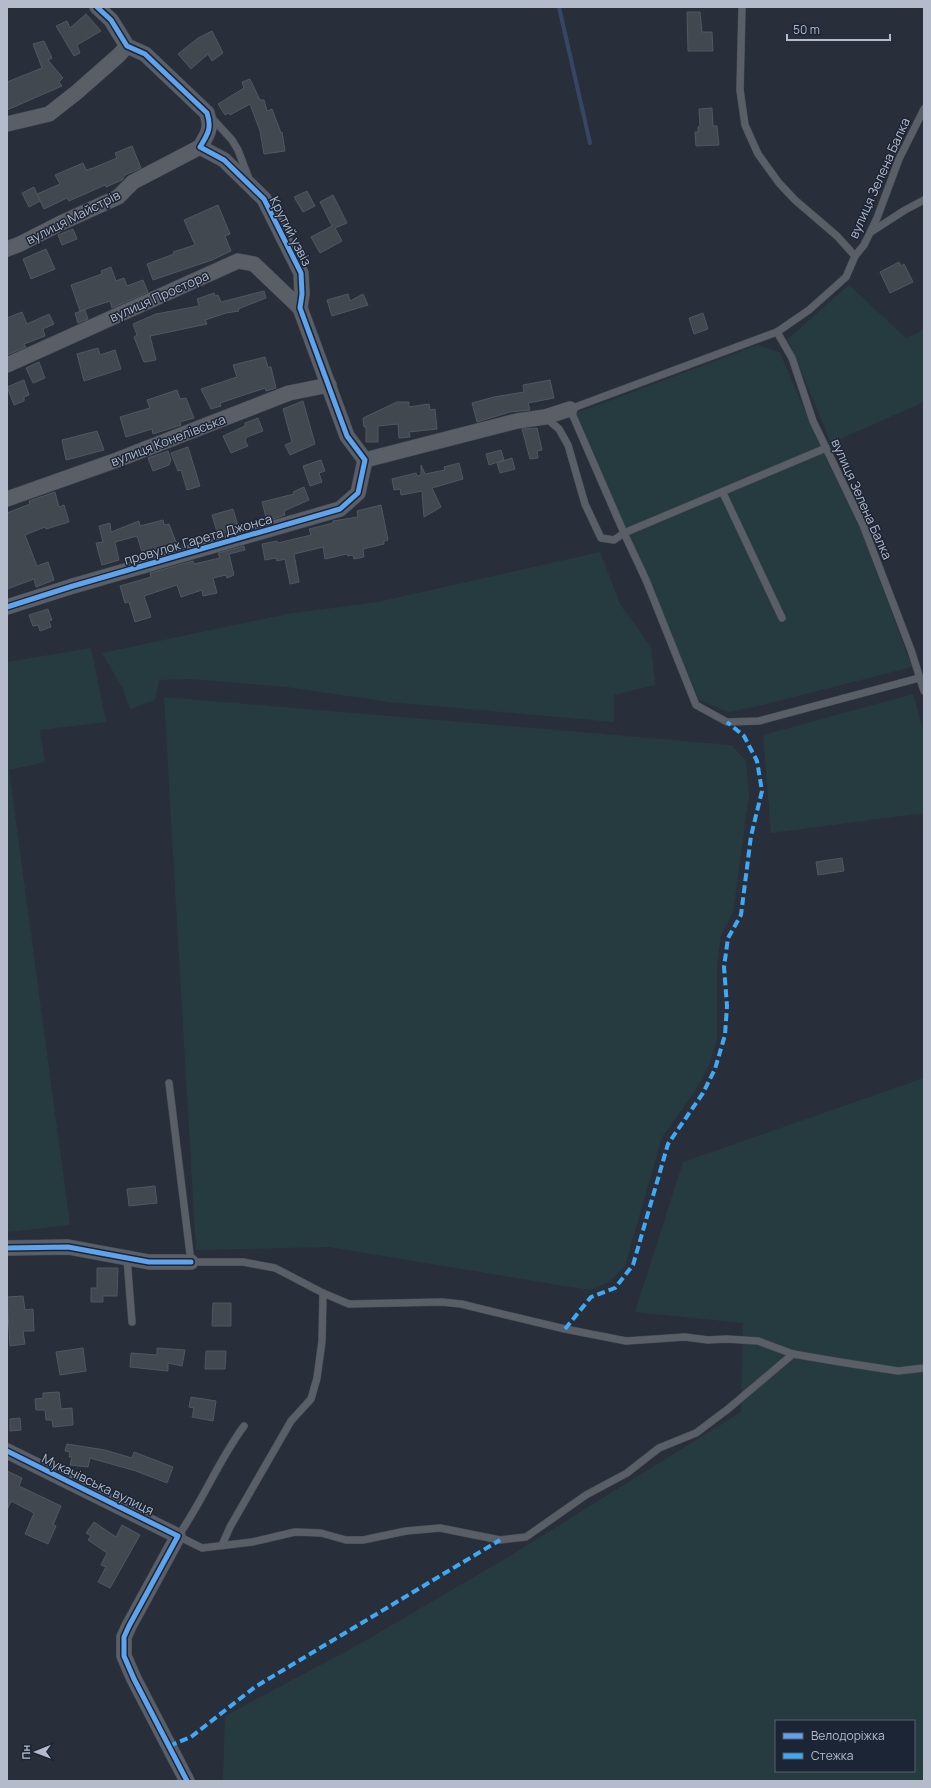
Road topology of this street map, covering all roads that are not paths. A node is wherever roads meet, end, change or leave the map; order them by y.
1 (97, 7) edge
2 (742, 7) edge
3 (128, 46) junction
4 (924, 109) edge
5 (207, 113) junction
6 (7, 124) edge
7 (200, 147) junction
8 (252, 187) junction
9 (924, 200) edge
10 (870, 232) junction
11 (7, 249) edge
12 (854, 256) junction
13 (300, 308) junction
14 (777, 332) junction
15 (7, 365) edge
16 (329, 384) junction
17 (570, 409) junction
18 (545, 417) junction
19 (826, 448) junction
20 (365, 460) junction
21 (722, 492) junction
22 (7, 499) edge
23 (624, 533) junction
24 (7, 607) edge
25 (782, 618) dead end
26 (919, 678) junction
27 (924, 691) edge
28 (169, 1083) dead end
29 (7, 1248) edge
30 (127, 1258) junction
31 (191, 1262) junction
32 (323, 1293) junction
33 (132, 1322) dead end
34 (793, 1354) junction
35 (924, 1368) edge
36 (244, 1426) dead end
37 (7, 1452) edge
38 (178, 1536) junction
39 (222, 1545) junction
40 (187, 1781) edge

1 - 3 street
2 - 12 lane, вулиця Зелена Балка
3 - 5 street
3 - 6 street
4 - 10 lane, вулиця Зелена Балка
5 - 7 street
5 - 8 lane
7 - 8 street, Крутий узвіз
7 - 11 street, вулиця Майстрів
8 - 13 street, Крутий узвіз
9 - 10 lane
10 - 12 lane, вулиця Зелена Балка
12 - 14 lane, вулиця Зелена Балка
13 - 15 street, вулиця Простора
13 - 16 street, Крутий узвіз
14 - 17 lane, вулиця Зелена Балка
14 - 19 lane, вулиця Зелена Балка
16 - 20 street, Крутий узвіз
16 - 22 street, вулиця Конелівська
17 - 18 street
17 - 23 lane
18 - 20 street
18 - 23 lane
19 - 21 lane
19 - 26 lane, вулиця Зелена Балка
20 - 24 street, провулок Гарета Джонса
21 - 23 lane
21 - 25 lane
23 - 26 lane
26 - 27 lane, вулиця Зелена Балка
28 - 31 lane
29 - 30 street
30 - 31 street
30 - 33 lane
31 - 32 lane
32 - 34 lane
32 - 39 lane
34 - 35 lane
34 - 39 lane
36 - 38 lane
37 - 38 street, Мукачівська вулиця
38 - 39 lane
38 - 40 street

